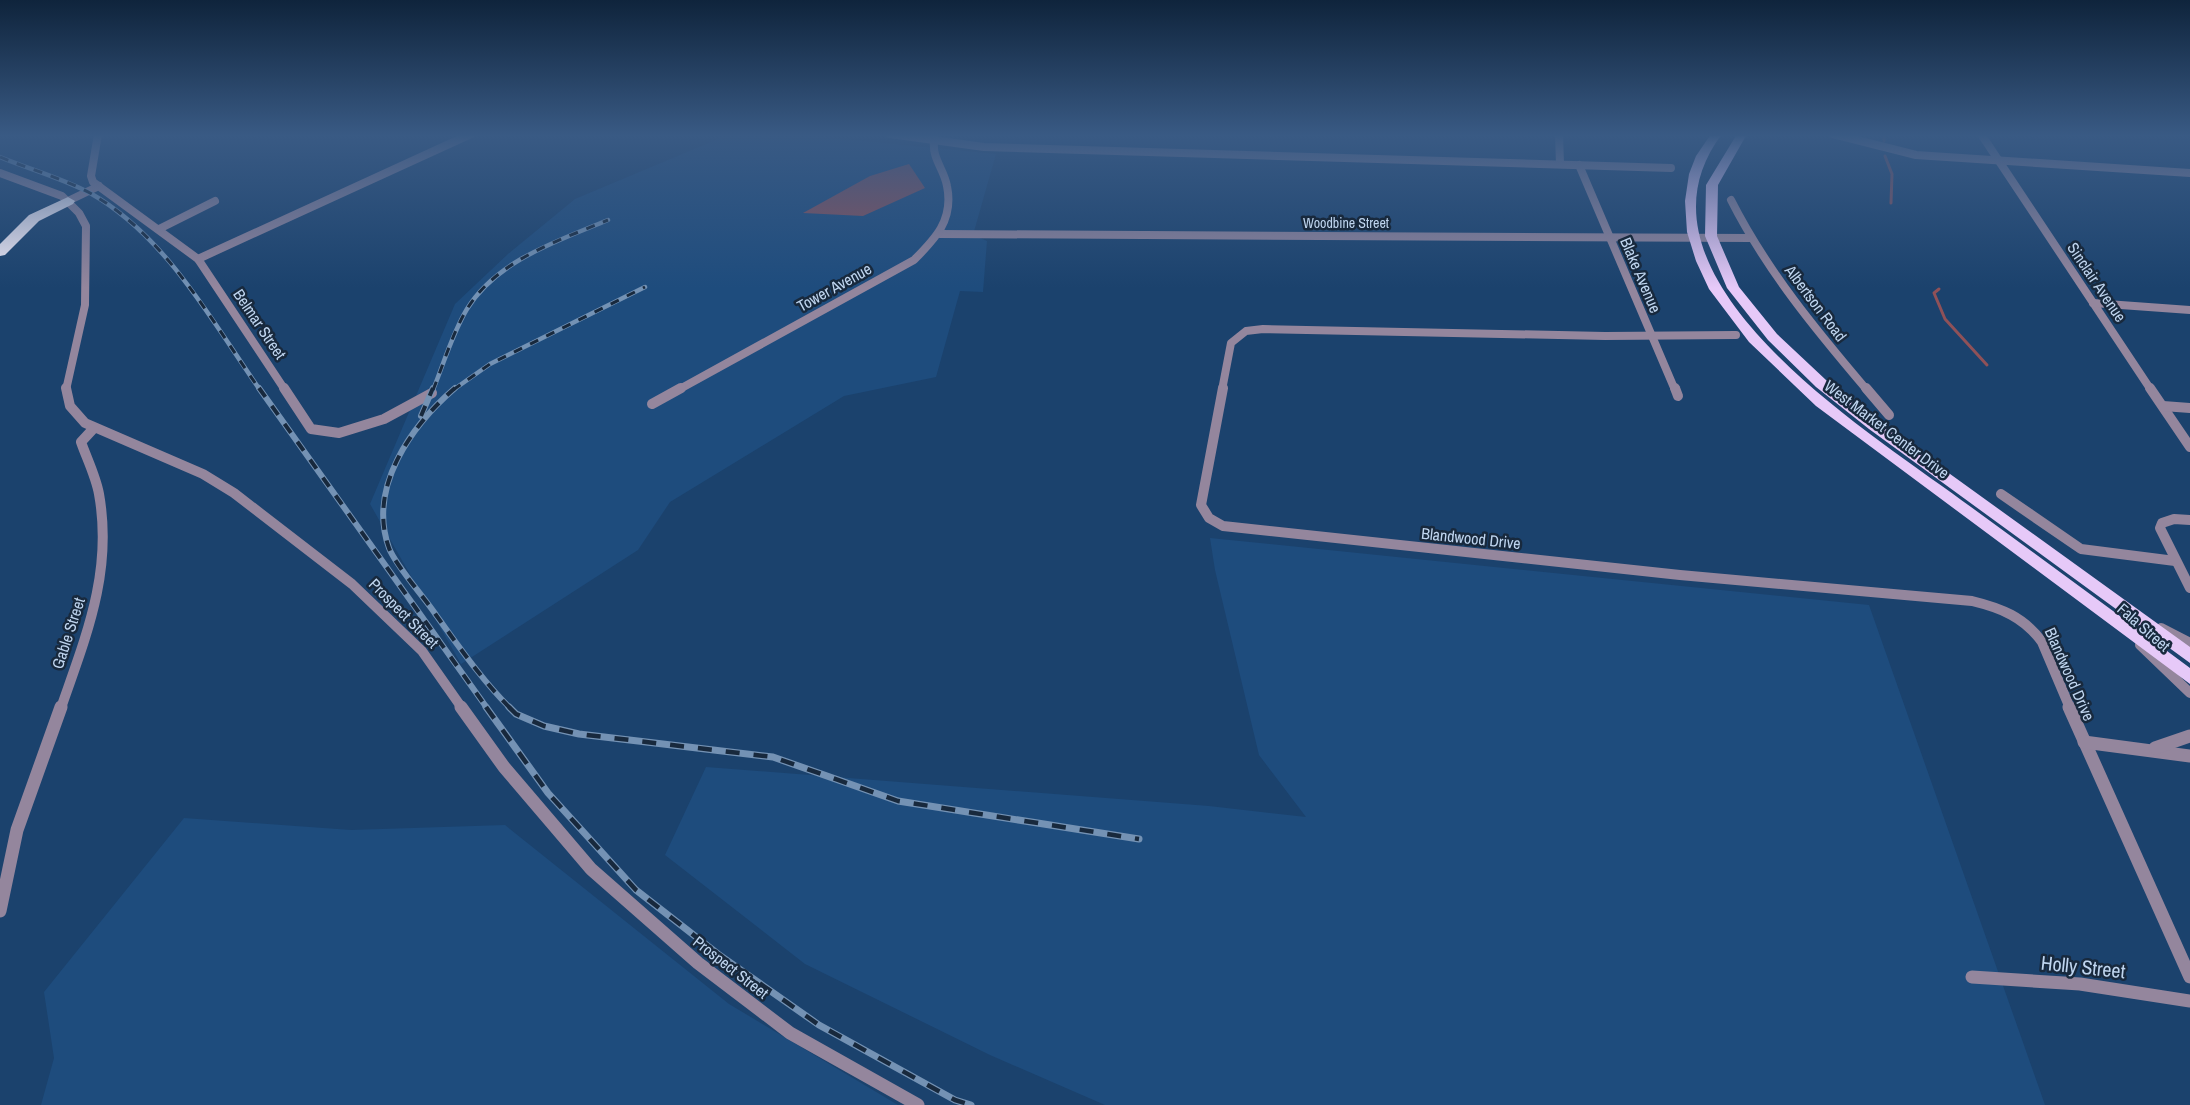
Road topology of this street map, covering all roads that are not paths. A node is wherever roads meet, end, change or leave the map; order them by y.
1 (39, 186) edge
2 (99, 186) joint
3 (358, 186) edge
4 (947, 186) edge
5 (1587, 186) edge
6 (1692, 186) edge
7 (1711, 186) edge
8 (2013, 186) edge
9 (1731, 200) dead end
10 (68, 201) junction
11 (214, 201) dead end
12 (159, 229) junction
13 (940, 234) junction
14 (1608, 237) junction
15 (1694, 238) junction
16 (1712, 238) junction
17 (1751, 238) junction
18 (0, 252) edge
19 (198, 259) junction
20 (2093, 303) junction
21 (2190, 310) edge
22 (1651, 335) junction
23 (1736, 335) dead end
24 (432, 393) dead end
25 (1678, 396) dead end
26 (652, 404) dead end
27 (2163, 406) junction
28 (2190, 408) edge
29 (1889, 415) dead end
30 (94, 428) junction
31 (2190, 447) edge
32 (2001, 494) dead end
33 (2190, 520) edge
34 (2175, 561) junction
35 (2190, 588) edge
36 (2115, 600) junction
37 (2101, 611) junction
38 (2190, 643) edge
39 (2190, 656) edge
40 (2190, 677) edge
41 (2190, 693) edge
42 (2190, 736) edge
43 (2084, 742) junction
44 (2152, 749) junction
45 (2190, 756) edge
46 (0, 911) edge
47 (1972, 976) dead end
48 (2190, 977) edge
49 (2190, 1001) edge
50 (918, 1105) edge

1 - 10 street, Prospect Street
2 - 10 street
2 - 12 street, Belmar Street
3 - 19 street
4 - 13 street
5 - 14 street, Blake Avenue
6 - 15 main road, West Market Center Drive
7 - 16 main road, West Market Center Drive
8 - 20 street, Sinclair Avenue
9 - 17 street, Albertson Road
10 - 18 highway
10 - 30 street, Prospect Street
11 - 12 street
12 - 19 street, Belmar Street
13 - 14 street, Woodbine Street
13 - 26 street, Tower Avenue
14 - 15 street, Woodbine Street
14 - 22 street, Blake Avenue
15 - 16 street, Woodbine Street
15 - 37 main road, West Market Center Drive
16 - 17 street, Woodbine Street
16 - 36 main road, West Market Center Drive
17 - 29 street, Albertson Road
19 - 24 street, Belmar Street
20 - 21 street
20 - 27 street, Sinclair Avenue
22 - 23 street, Blandwood Drive
22 - 25 street, Blake Avenue
22 - 43 street, Blandwood Drive
27 - 28 street
27 - 31 street, Sinclair Avenue
30 - 46 street, Gable Street
30 - 50 street, Prospect Street
32 - 34 street
33 - 34 street
34 - 35 street
36 - 38 street, Fala Street
36 - 39 main road, West Market Center Drive
37 - 40 main road, West Market Center Drive
37 - 41 street, Fala Street
42 - 44 street
43 - 44 street
43 - 48 street, Blandwood Drive
44 - 45 street
47 - 49 street, Holly Street

